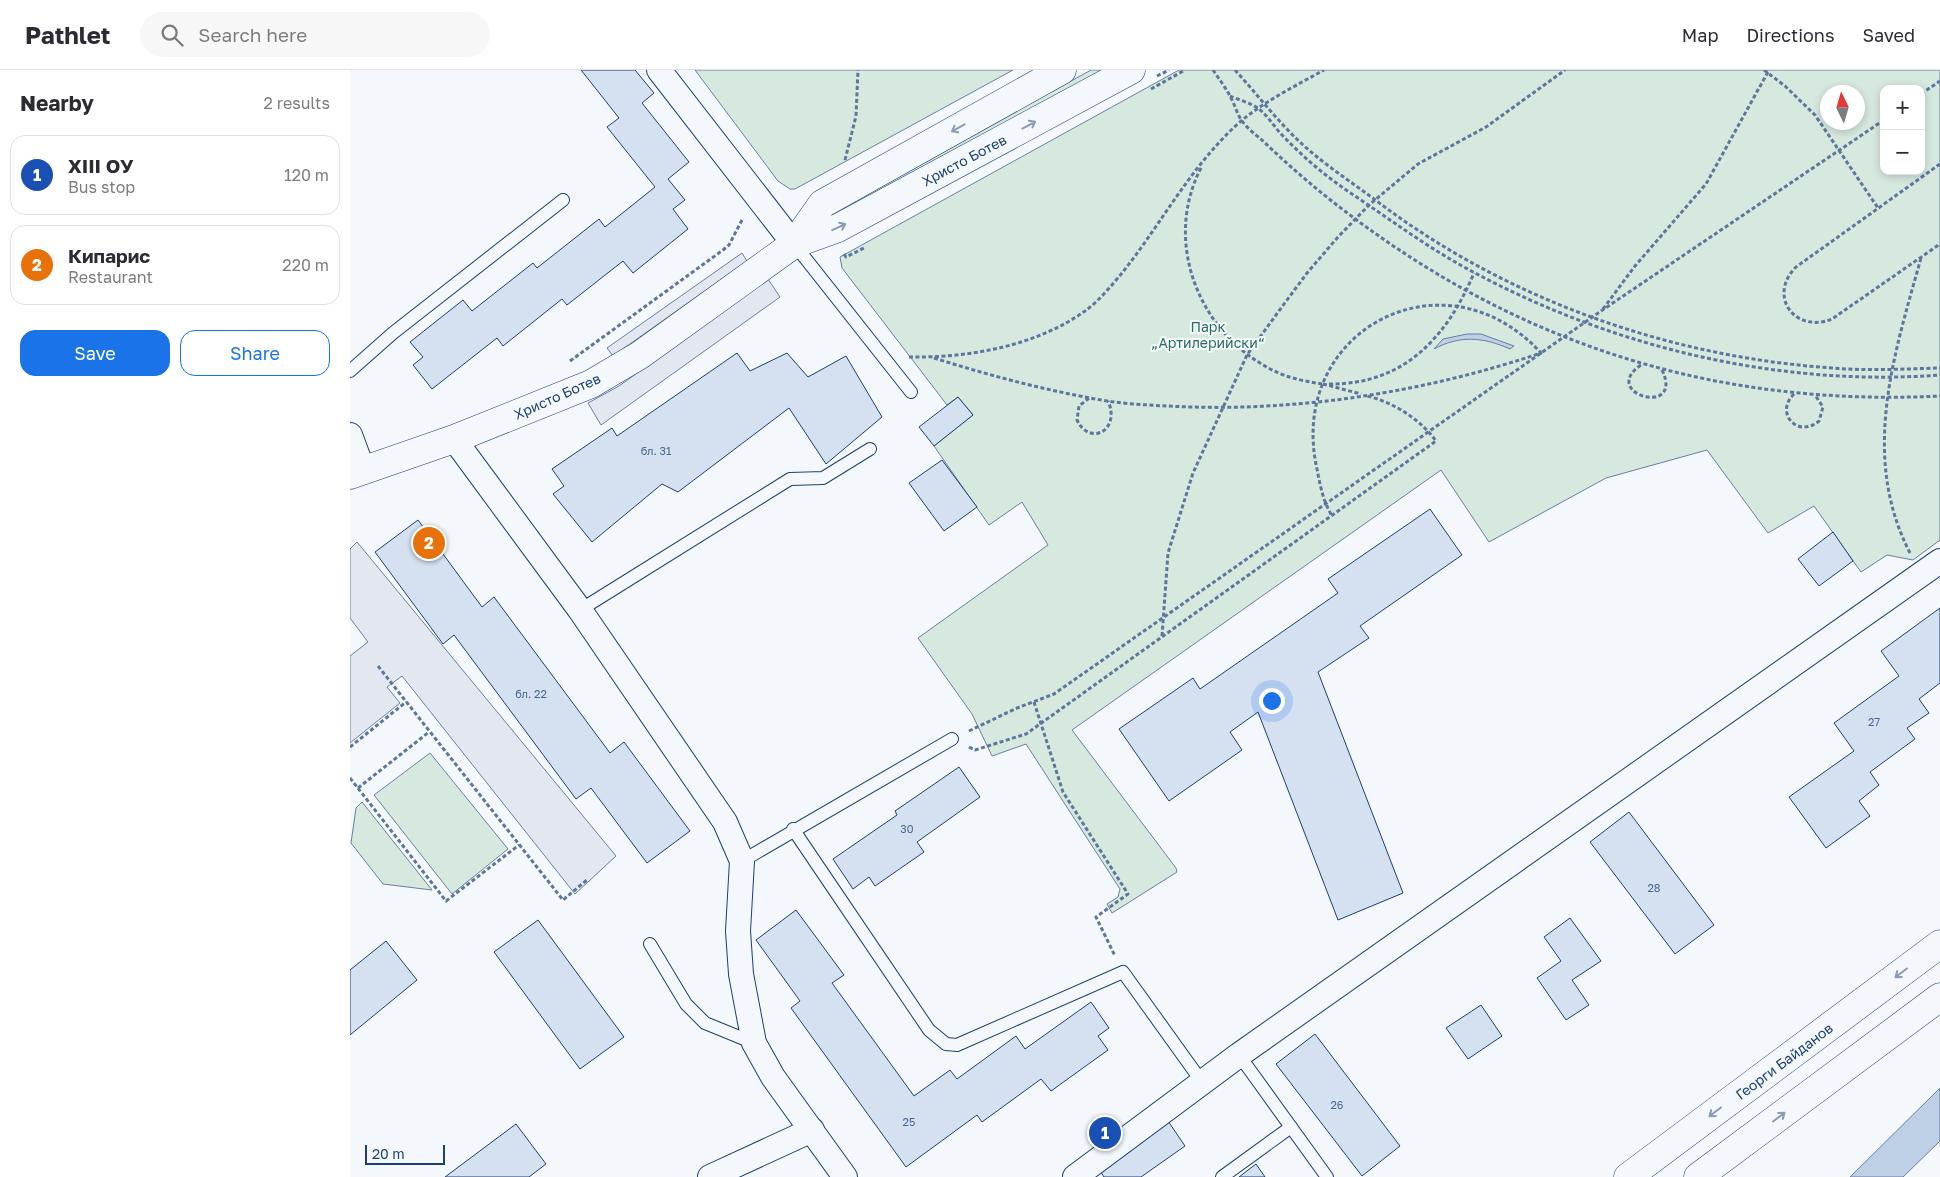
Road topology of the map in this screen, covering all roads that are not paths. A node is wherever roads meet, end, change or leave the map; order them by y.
1 (659, 70) edge
2 (1062, 70) edge
3 (1131, 70) edge
4 (563, 200) dead end
5 (794, 244) junction
6 (350, 371) edge
7 (911, 392) dead end
8 (350, 435) edge
9 (454, 439) junction
10 (870, 450) dead end
11 (356, 473) edge
12 (1931, 567) edge
13 (580, 610) junction
14 (952, 739) road end
15 (793, 829) junction
16 (742, 861) junction
17 (650, 944) dead end
18 (1940, 944) edge
19 (1940, 997) edge
20 (754, 1043) junction
21 (1239, 1055) junction
22 (1202, 1082) junction
23 (1291, 1127) junction
24 (812, 1130) junction
25 (1085, 1174) edge
26 (710, 1177) edge
27 (845, 1177) edge
28 (1222, 1177) edge
29 (1327, 1177) edge
30 (1628, 1177) edge
31 (1698, 1177) edge

1 - 5 street
2 -> 5 street, Христо Ботев
5 -> 3 street, Христо Ботев
4 - 6 lane
5 - 7 lane
5 - 9 street, Христо Ботев
8 - 11 street
9 - 11 street, Христо Ботев
9 - 13 street
10 - 13 lane
12 - 21 street
13 - 16 street
14 - 15 lane
15 - 16 lane
15 - 22 lane
16 - 20 street
17 - 20 lane
18 -> 30 street, Георги Байданов
31 -> 19 street
20 - 24 street
21 - 22 street
21 - 23 lane
22 - 25 street
23 - 28 lane
23 - 29 lane
24 - 26 street
24 - 27 street

